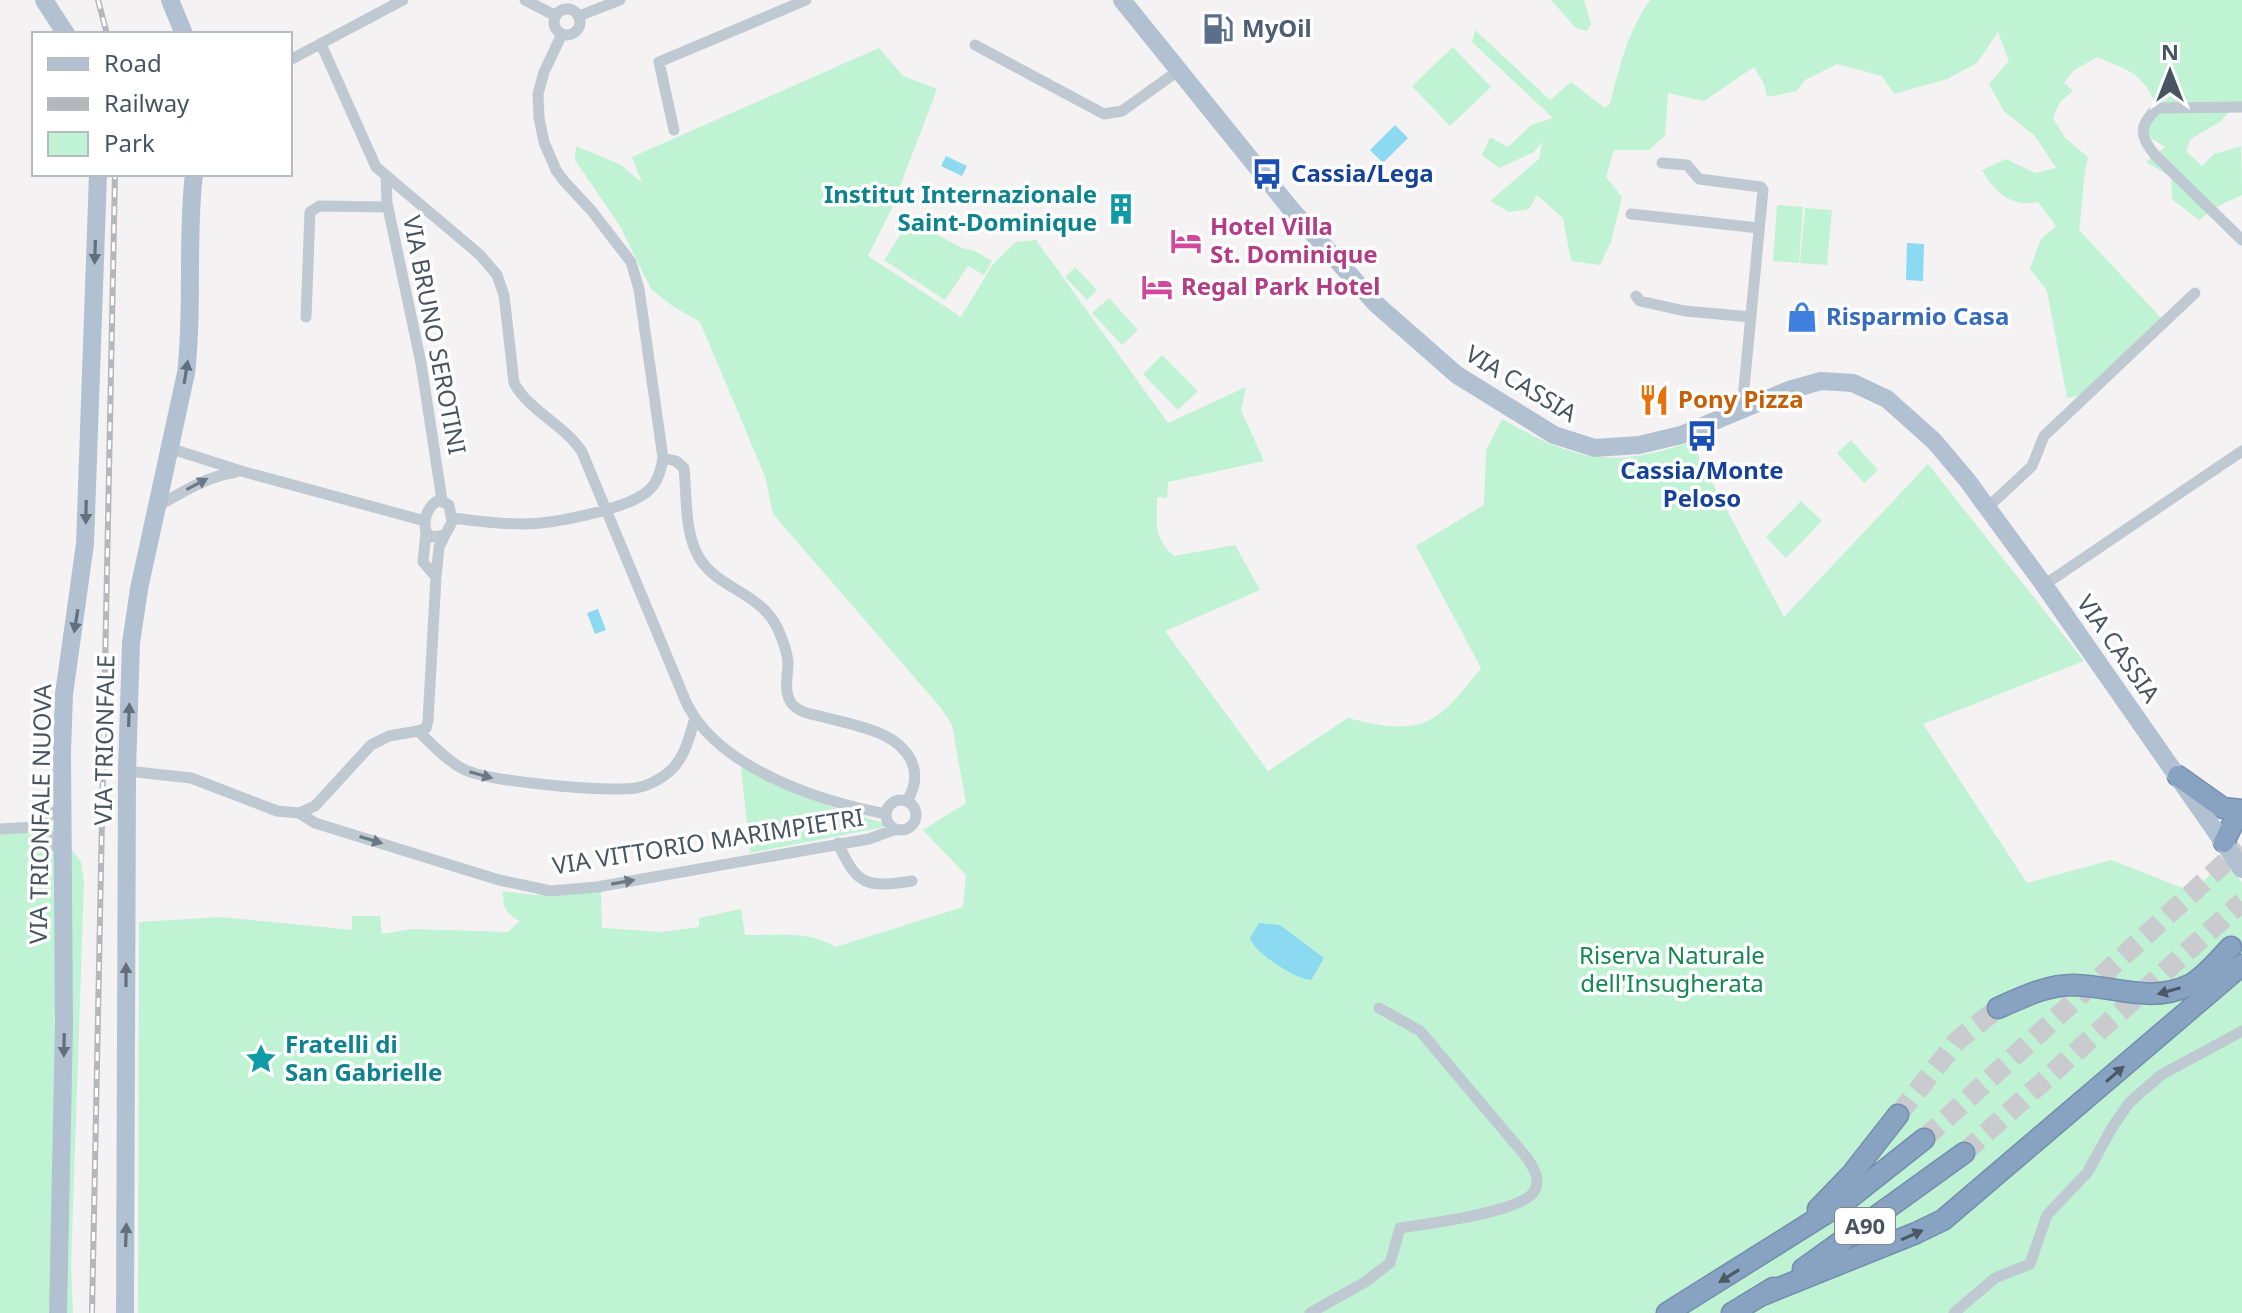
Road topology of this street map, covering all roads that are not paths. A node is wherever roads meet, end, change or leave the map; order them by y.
1 (44, 0) edge
2 (170, 0) edge
3 (403, 0) edge
4 (525, 0) edge
5 (620, 0) edge
6 (806, 0) edge
7 (1122, 0) edge
8 (556, 16) junction
9 (579, 16) junction
10 (65, 32) edge
11 (183, 32) edge
12 (562, 34) junction
13 (321, 44) junction
14 (975, 45) dead end
15 (292, 59) edge
16 (1178, 71) junction
17 (2242, 107) edge
18 (674, 130) dead end
19 (1662, 163) dead end
20 (98, 176) edge
21 (194, 176) edge
22 (386, 177) junction
23 (388, 207) junction
24 (1631, 214) dead end
25 (1759, 228) junction
26 (2242, 240) edge
27 (2195, 293) dead end
28 (1636, 296) dead end
29 (306, 317) dead end
30 (1751, 317) junction
31 (1742, 409) junction
32 (169, 448) junction
33 (2242, 451) edge
34 (663, 458) junction
35 (241, 471) junction
36 (442, 500) junction
37 (156, 507) junction
38 (1987, 508) junction
39 (608, 509) junction
40 (453, 518) junction
41 (426, 527) junction
42 (445, 535) junction
43 (436, 577) junction
44 (2044, 585) junction
45 (695, 718) junction
46 (418, 731) junction
47 (127, 771) junction
48 (2178, 776) junction
49 (907, 801) junction
50 (61, 807) junction
51 (2241, 810) edge
52 (299, 813) junction
53 (886, 814) junction
54 (35, 827) junction
55 (0, 829) edge
56 (896, 829) junction
57 (2233, 841) edge
58 (838, 843) junction
59 (62, 855) junction
60 (2242, 869) edge
61 (912, 881) dead end
62 (2237, 956) edge
63 (1379, 1008) dead end
64 (1998, 1008) tunnel mouth
65 (2242, 1031) edge
66 (1898, 1115) tunnel mouth
67 (1924, 1139) tunnel mouth
68 (1964, 1153) tunnel mouth
69 (1789, 1237) junction
70 (1762, 1295) junction
71 (58, 1313) edge
72 (125, 1313) edge
73 (1310, 1313) edge
74 (1667, 1313) edge
75 (1732, 1313) edge
76 (1954, 1313) edge

1 - 10 main road
2 - 11 main road
3 - 13 street
4 - 8 street
5 - 9 street
6 - 18 street
7 - 16 main road, VIA CASSIA
8 - 9 street
8 - 12 street
9 - 12 street
12 - 34 street
13 - 15 street
13 - 22 street
14 - 16 street
16 - 31 main road, VIA CASSIA
17 - 26 street
19 - 25 street
20 -> 50 main road, VIA TRIONFALE NUOVA
32 -> 21 main road, VIA TRIONFALE
22 - 23 street, VIA BRUNO SEROTINI
22 - 39 street
23 - 29 street
23 - 36 street, VIA BRUNO SEROTINI
24 - 25 street
25 - 30 street
27 - 38 street
28 - 30 street
30 - 31 street
31 - 38 main road, VIA CASSIA
32 - 35 street
32 - 37 main road, VIA TRIONFALE
33 - 44 street
34 - 39 street
34 - 49 street
37 -> 35 street
35 - 41 street
36 - 40 street
36 - 41 street
47 -> 37 main road, VIA TRIONFALE
38 - 44 main road, VIA CASSIA
39 - 40 street
39 - 45 street
40 - 42 street
41 - 42 street
41 - 43 street
42 - 43 street
43 - 46 street
44 - 48 main road, VIA CASSIA
46 -> 45 street
45 - 53 street
46 - 52 street
47 - 52 street, VIA VITTORIO MARIMPIETRI
72 -> 47 main road, VIA TRIONFALE
48 - 51 highway
48 - 57 main road, VIA CASSIA
49 - 53 street
49 - 56 street
50 - 54 street
50 - 59 main road, VIA TRIONFALE NUOVA
51 - 57 highway
52 -> 58 street, VIA VITTORIO MARIMPIETRI
53 - 56 street
54 - 55 street
54 - 59 street
56 - 58 street, VIA VITTORIO MARIMPIETRI
57 - 60 main road, VIA CASSIA
58 - 61 street
59 -> 71 main road, VIA TRIONFALE NUOVA
62 -> 64 highway
70 -> 62 highway
63 - 73 street
65 - 76 street
66 - 69 highway
67 - 69 highway, A90
68 - 70 highway, A90
69 -> 74 highway, A90
70 - 75 highway, A90

